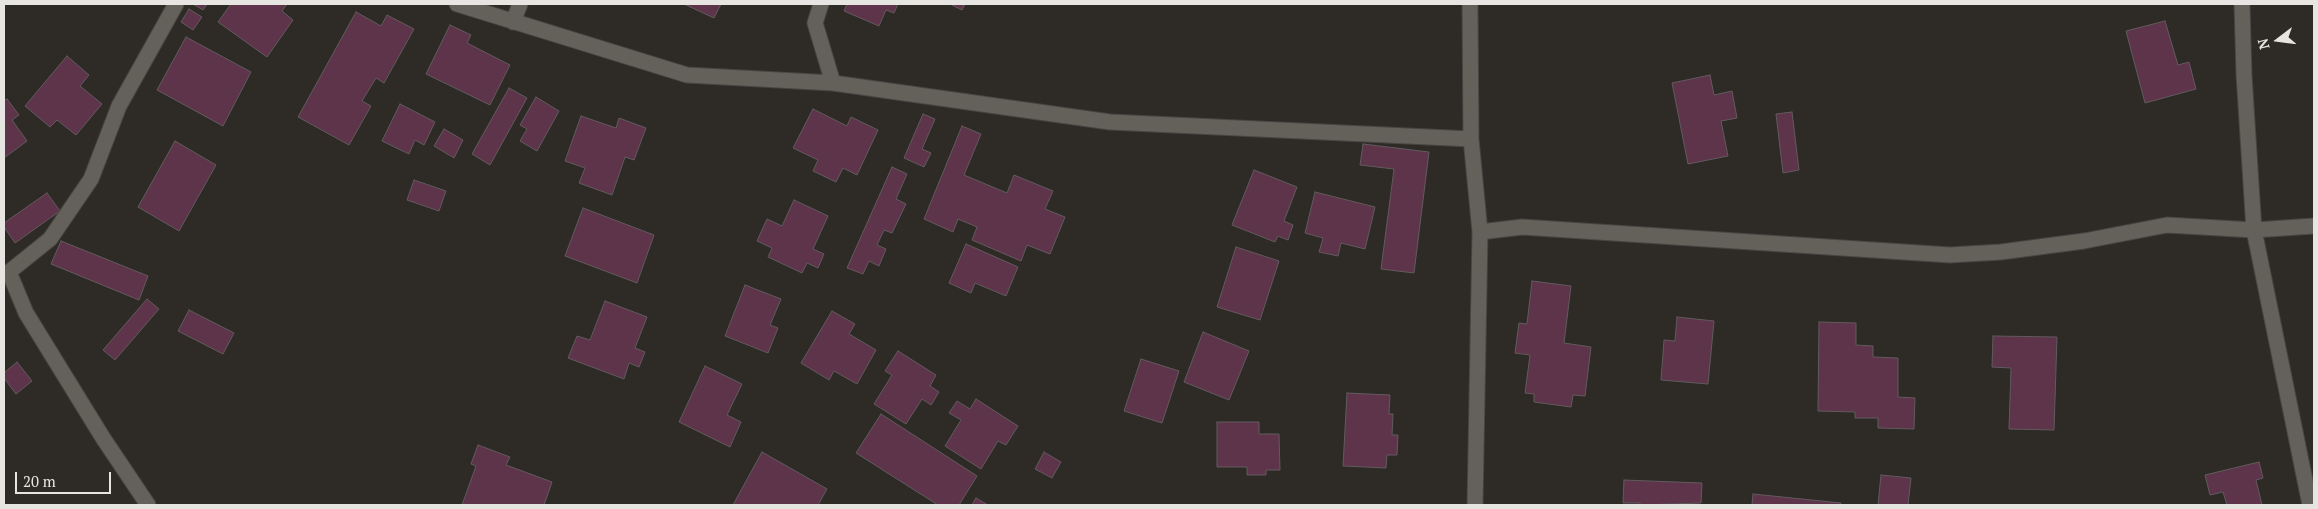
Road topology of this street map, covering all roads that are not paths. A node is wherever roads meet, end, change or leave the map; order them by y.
1 (176, 4) edge
2 (457, 4) edge
3 (520, 4) edge
4 (821, 4) edge
5 (1470, 4) edge
6 (2242, 4) edge
7 (513, 22) junction
8 (833, 83) junction
9 (1471, 139) junction
10 (2314, 226) edge
11 (2254, 230) junction
12 (1480, 232) junction
13 (148, 505) edge
14 (1474, 505) edge
15 (2310, 505) edge

1 - 13 street
2 - 7 street
3 - 7 street
4 - 8 street
5 - 9 street
6 - 11 street
7 - 8 street
8 - 9 street
9 - 12 street
10 - 11 street
11 - 12 street
11 - 15 street
12 - 14 street

